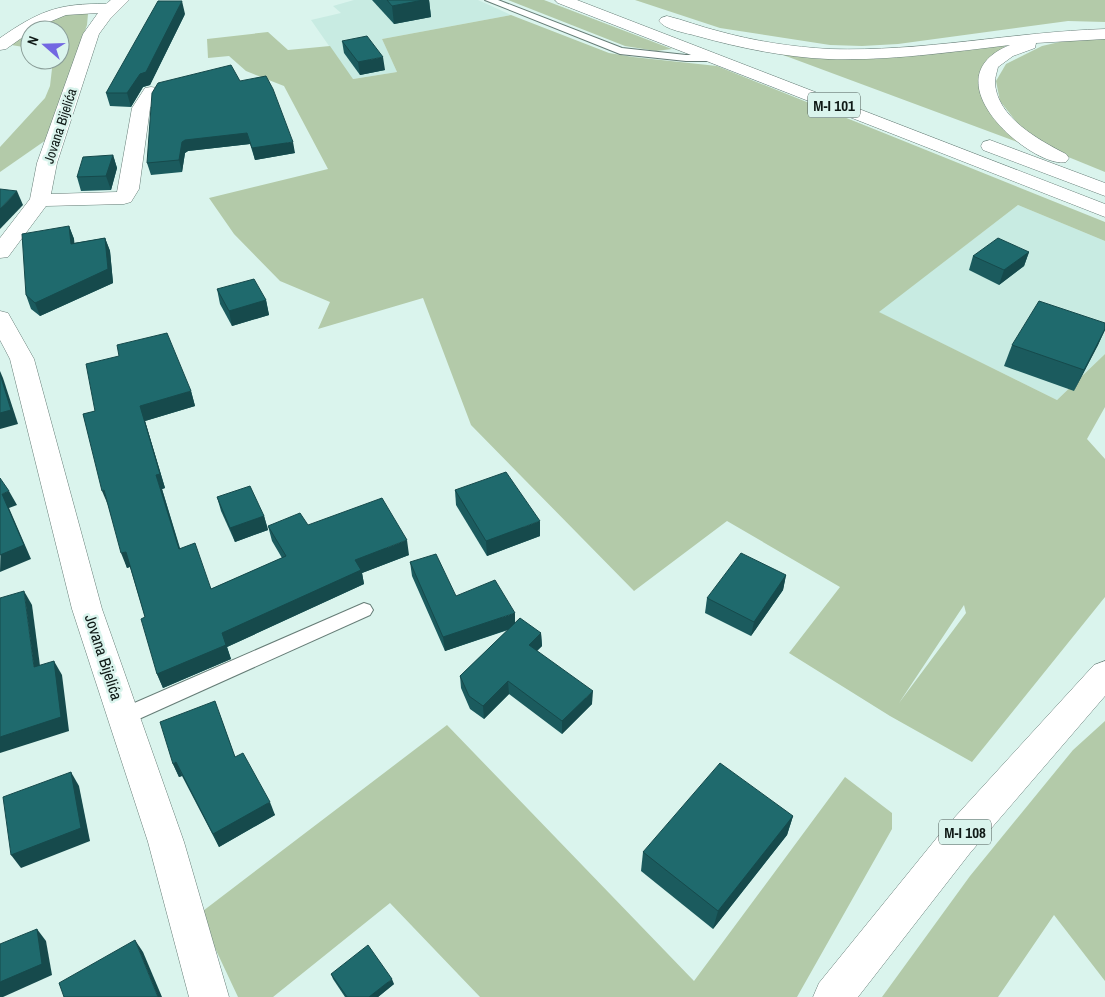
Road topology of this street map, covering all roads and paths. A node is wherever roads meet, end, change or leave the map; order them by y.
1 (490, 0) edge
2 (562, 0) edge
3 (598, 0) edge
4 (115, 4) edge
5 (633, 10) dead end
6 (651, 16) dead end
7 (1105, 34) edge
8 (1055, 36) junction
9 (0, 45) edge
10 (714, 58) junction
11 (784, 67) dead end
12 (151, 92) edge
13 (979, 141) dead end
14 (1105, 182) edge
15 (1105, 190) edge
16 (40, 200) junction
17 (1105, 211) edge
18 (0, 252) edge
19 (0, 318) edge
20 (364, 610) dead end
21 (1105, 674) edge
22 (123, 717) junction
23 (209, 997) edge
24 (833, 997) edge

1 - 10 lane
2 - 10 main road, M-I 101
3 - 5 main road
3 - 11 main road
4 - 9 main road
4 - 16 main road, Jovana Bijelića
6 - 8 main road
7 - 8 main road
8 - 14 main road
10 - 17 main road, M-I 101
12 - 16 main road
13 - 15 main road
16 - 18 main road, Jovana Bijelića
19 - 22 main road, Jovana Bijelića
20 - 22 lane
21 - 24 main road, M-I 108
22 - 23 main road, Jovana Bijelića

